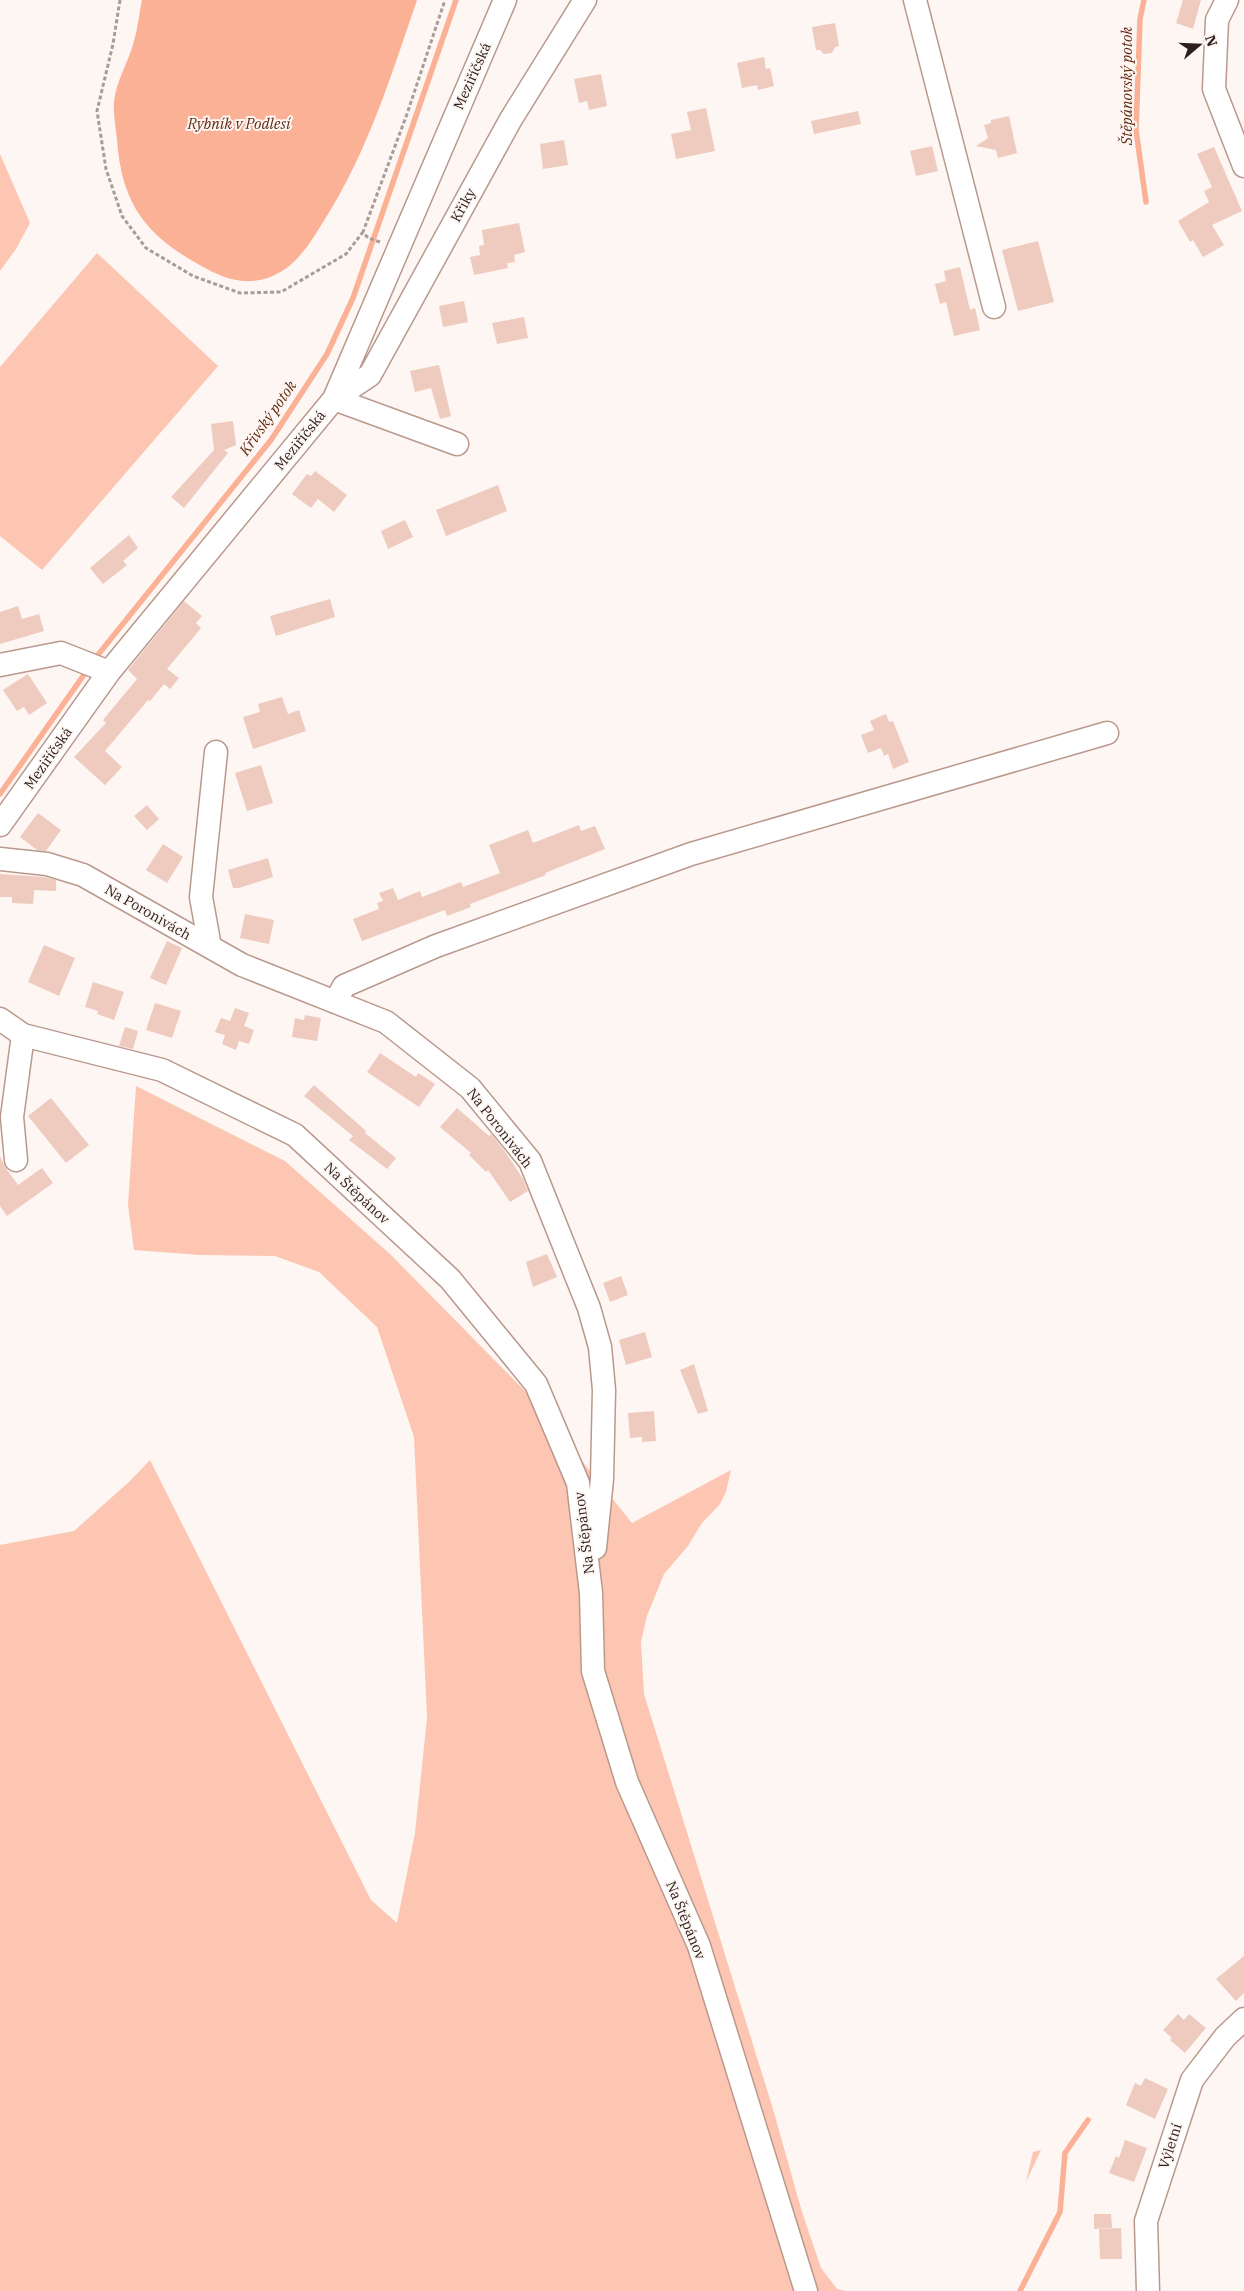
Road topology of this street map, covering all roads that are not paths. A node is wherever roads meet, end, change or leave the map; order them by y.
1 (505, 0) edge
2 (585, 0) edge
3 (915, 0) edge
4 (1227, 0) edge
5 (1244, 166) edge
6 (994, 307) dead end
7 (334, 399) junction
8 (457, 444) dead end
9 (0, 665) edge
10 (95, 667) junction
11 (1107, 732) dead end
12 (216, 752) dead end
13 (0, 825) edge
14 (0, 859) edge
15 (210, 947) junction
16 (335, 1002) junction
17 (0, 1019) edge
18 (23, 1035) junction
19 (16, 1160) dead end
20 (591, 1593) junction
21 (1244, 2019) edge
22 (806, 2291) edge
23 (1148, 2291) edge

1 - 7 street, Meziříčská
2 - 7 street, Křiky
3 - 6 street
4 - 5 street
7 - 8 street
7 - 10 street, Meziříčská
9 - 10 street
10 - 13 street, Meziříčská
11 - 16 street
12 - 15 street
14 - 15 street, Na Poronivách
15 - 16 street, Na Poronivách
16 - 20 street, Na Poronivách
17 - 18 street, Na Štěpánov
18 - 19 street
18 - 20 street, Na Štěpánov
20 - 22 street, Na Štěpánov
21 - 23 street, Výletní

